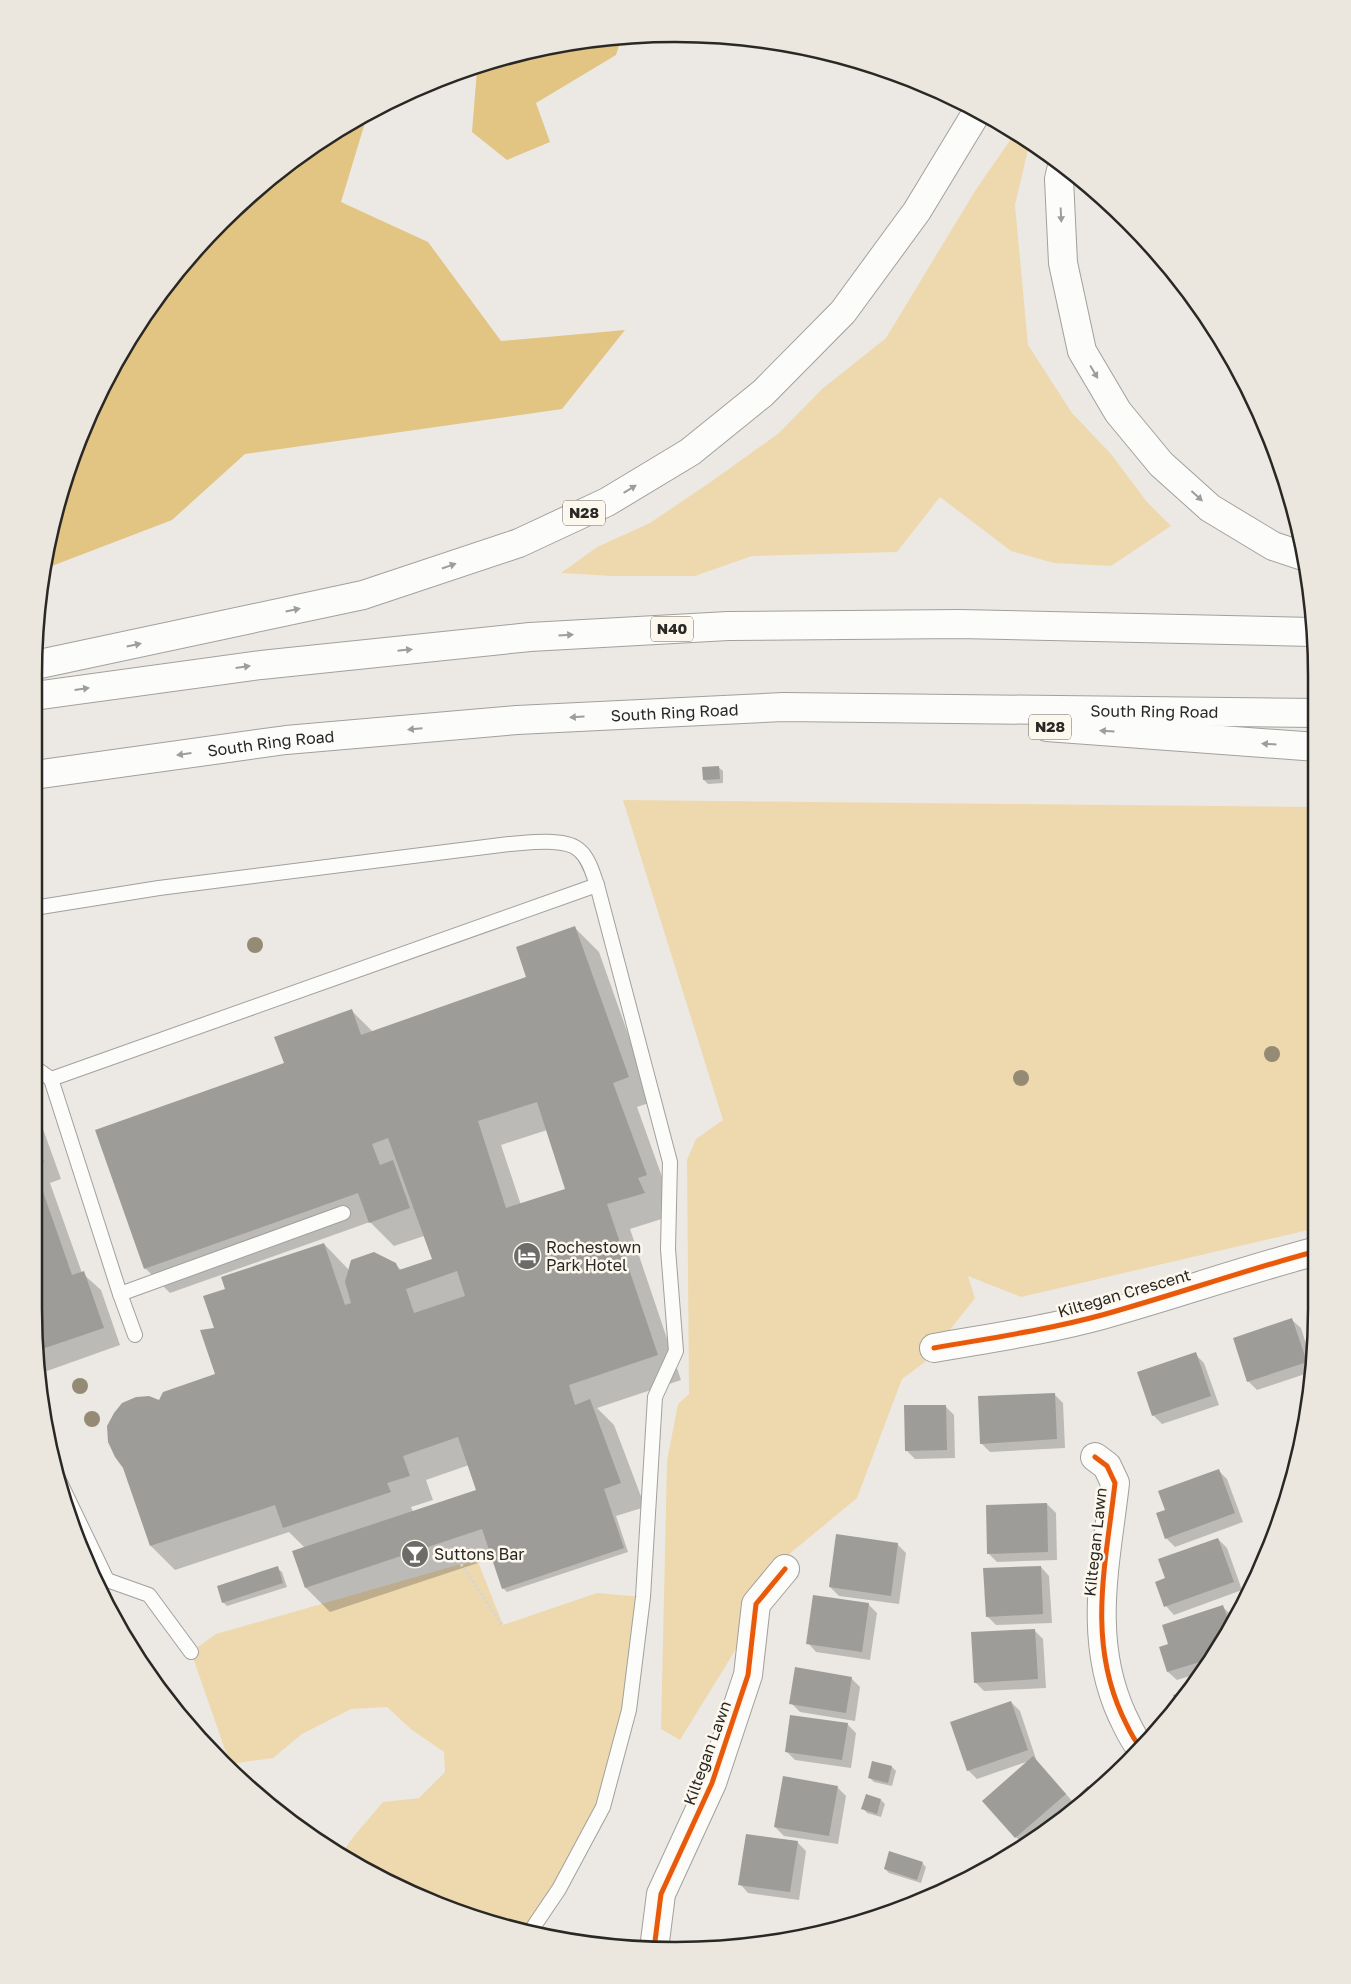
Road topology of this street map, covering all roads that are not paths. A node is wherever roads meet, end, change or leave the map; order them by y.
1 (974, 118) edge
2 (1060, 173) edge
3 (1296, 554) edge
4 (1307, 632) edge
5 (43, 663) edge
6 (42, 695) edge
7 (783, 707) junction
8 (1308, 713) edge
9 (1308, 746) edge
10 (42, 774) edge
11 (597, 885) junction
12 (42, 907) edge
13 (42, 1073) edge
14 (51, 1079) junction
15 (343, 1213) dead end
16 (1308, 1253) edge
17 (120, 1294) junction
18 (135, 1335) dead end
19 (934, 1348) dead end
20 (1095, 1457) dead end
21 (83, 1530) edge
22 (785, 1569) dead end
23 (191, 1652) dead end
24 (1136, 1742) edge
25 (535, 1925) edge
26 (655, 1941) edge

5 -> 1 main road, N28
2 -> 3 main road
6 -> 4 main road, N40
7 - 8 main road, South Ring Road
9 -> 7 main road, N28
7 -> 10 main road, South Ring Road
11 - 12 lane
11 - 14 lane
11 - 25 lane
13 - 14 lane
14 - 17 lane
15 - 17 lane
16 - 19 main road, Kiltegan Crescent
17 - 18 lane
20 - 24 main road, Kiltegan Lawn
21 - 23 lane
22 - 26 main road, Kiltegan Lawn

